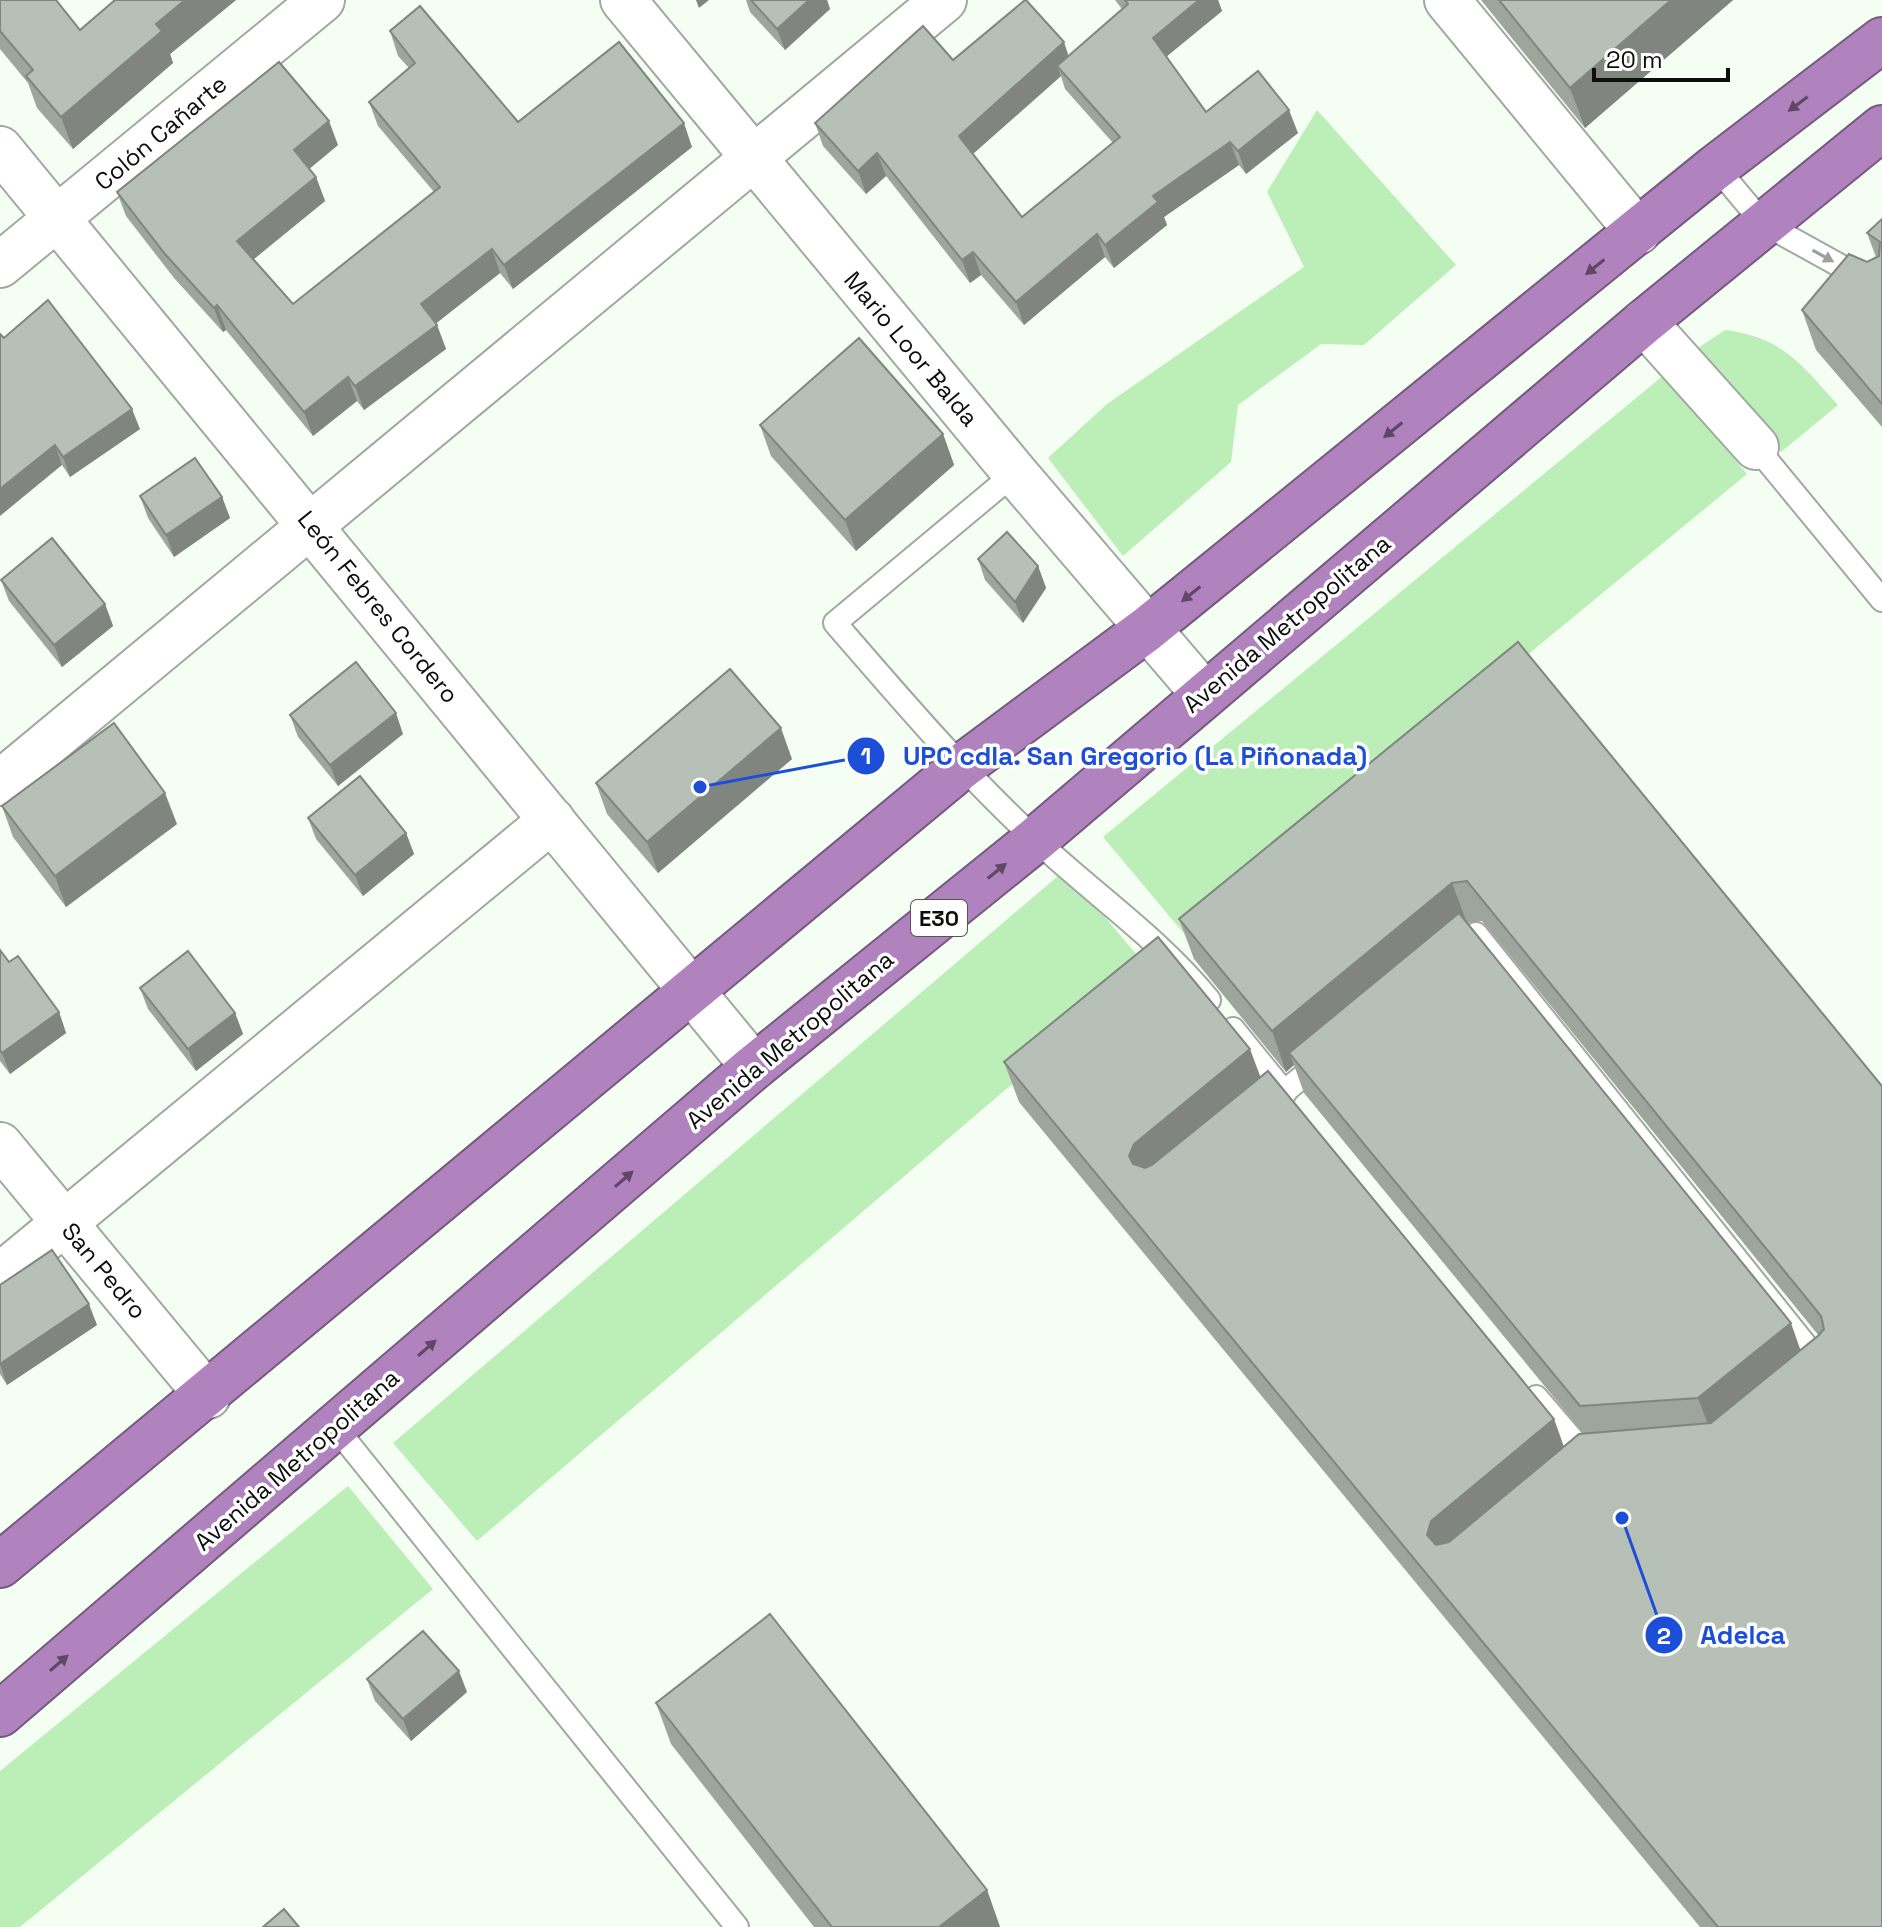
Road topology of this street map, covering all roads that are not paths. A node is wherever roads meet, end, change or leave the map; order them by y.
1 (322, 0) edge
2 (623, 0) edge
3 (944, 0) edge
4 (1447, 0) edge
5 (1882, 40) edge
6 (1882, 128) edge
7 (0, 149) edge
8 (754, 161) junction
9 (1716, 167) junction
10 (58, 219) junction
11 (1763, 223) junction
12 (1638, 232) junction
13 (0, 265) edge
14 (1882, 289) edge
15 (1644, 322) junction
16 (1756, 447) joint
17 (1015, 473) junction
18 (310, 524) junction
19 (1882, 600) edge
20 (1147, 629) junction
21 (1204, 694) junction
22 (961, 767) junction
23 (0, 783) edge
24 (552, 820) junction
25 (1035, 840) junction
26 (1440, 963) edge
27 (689, 992) junction
28 (1344, 1043) edge
29 (754, 1067) junction
30 (1289, 1098) junction
31 (1250, 1120) edge
32 (0, 1145) edge
33 (64, 1224) junction
34 (0, 1276) edge
35 (1517, 1375) edge
36 (1801, 1384) edge
37 (208, 1396) junction
38 (335, 1427) junction
39 (1617, 1459) edge
40 (0, 1565) edge
41 (0, 1714) edge
42 (737, 1927) edge

1 - 10 street, Colón Cañarte
2 - 8 street, Mario Loor Balda
3 - 8 street
4 - 12 street
5 -> 9 highway
6 - 11 highway, Avenida Metropolitana / E30
7 - 10 street, León Febres Cordero
8 - 17 street, Mario Loor Balda
8 - 18 street
9 - 11 lane
9 - 12 highway
10 - 13 street, Colón Cañarte
10 - 18 street, León Febres Cordero
11 -> 14 lane
11 - 15 highway, Avenida Metropolitana / E30
12 -> 20 highway
15 - 16 street
15 - 21 highway, Avenida Metropolitana / E30
16 - 19 lane
17 - 20 street, Mario Loor Balda
17 - 22 lane
18 - 23 street
18 - 24 street, León Febres Cordero
20 - 21 street, Mario Loor Balda
20 - 22 highway
21 - 25 highway, Avenida Metropolitana / E30
22 - 25 lane
22 - 27 highway
24 - 27 street, León Febres Cordero
24 - 33 street
29 -> 25 highway, Avenida Metropolitana / E30
25 - 30 lane
26 - 36 lane
27 - 29 street, León Febres Cordero
27 - 37 highway
28 - 30 lane
38 -> 29 highway, Avenida Metropolitana / E30
30 - 31 lane
32 - 33 street, San Pedro
33 - 34 street
33 - 37 street, San Pedro
35 - 39 lane
37 - 40 highway
41 -> 38 highway, Avenida Metropolitana / E30
38 - 42 lane

